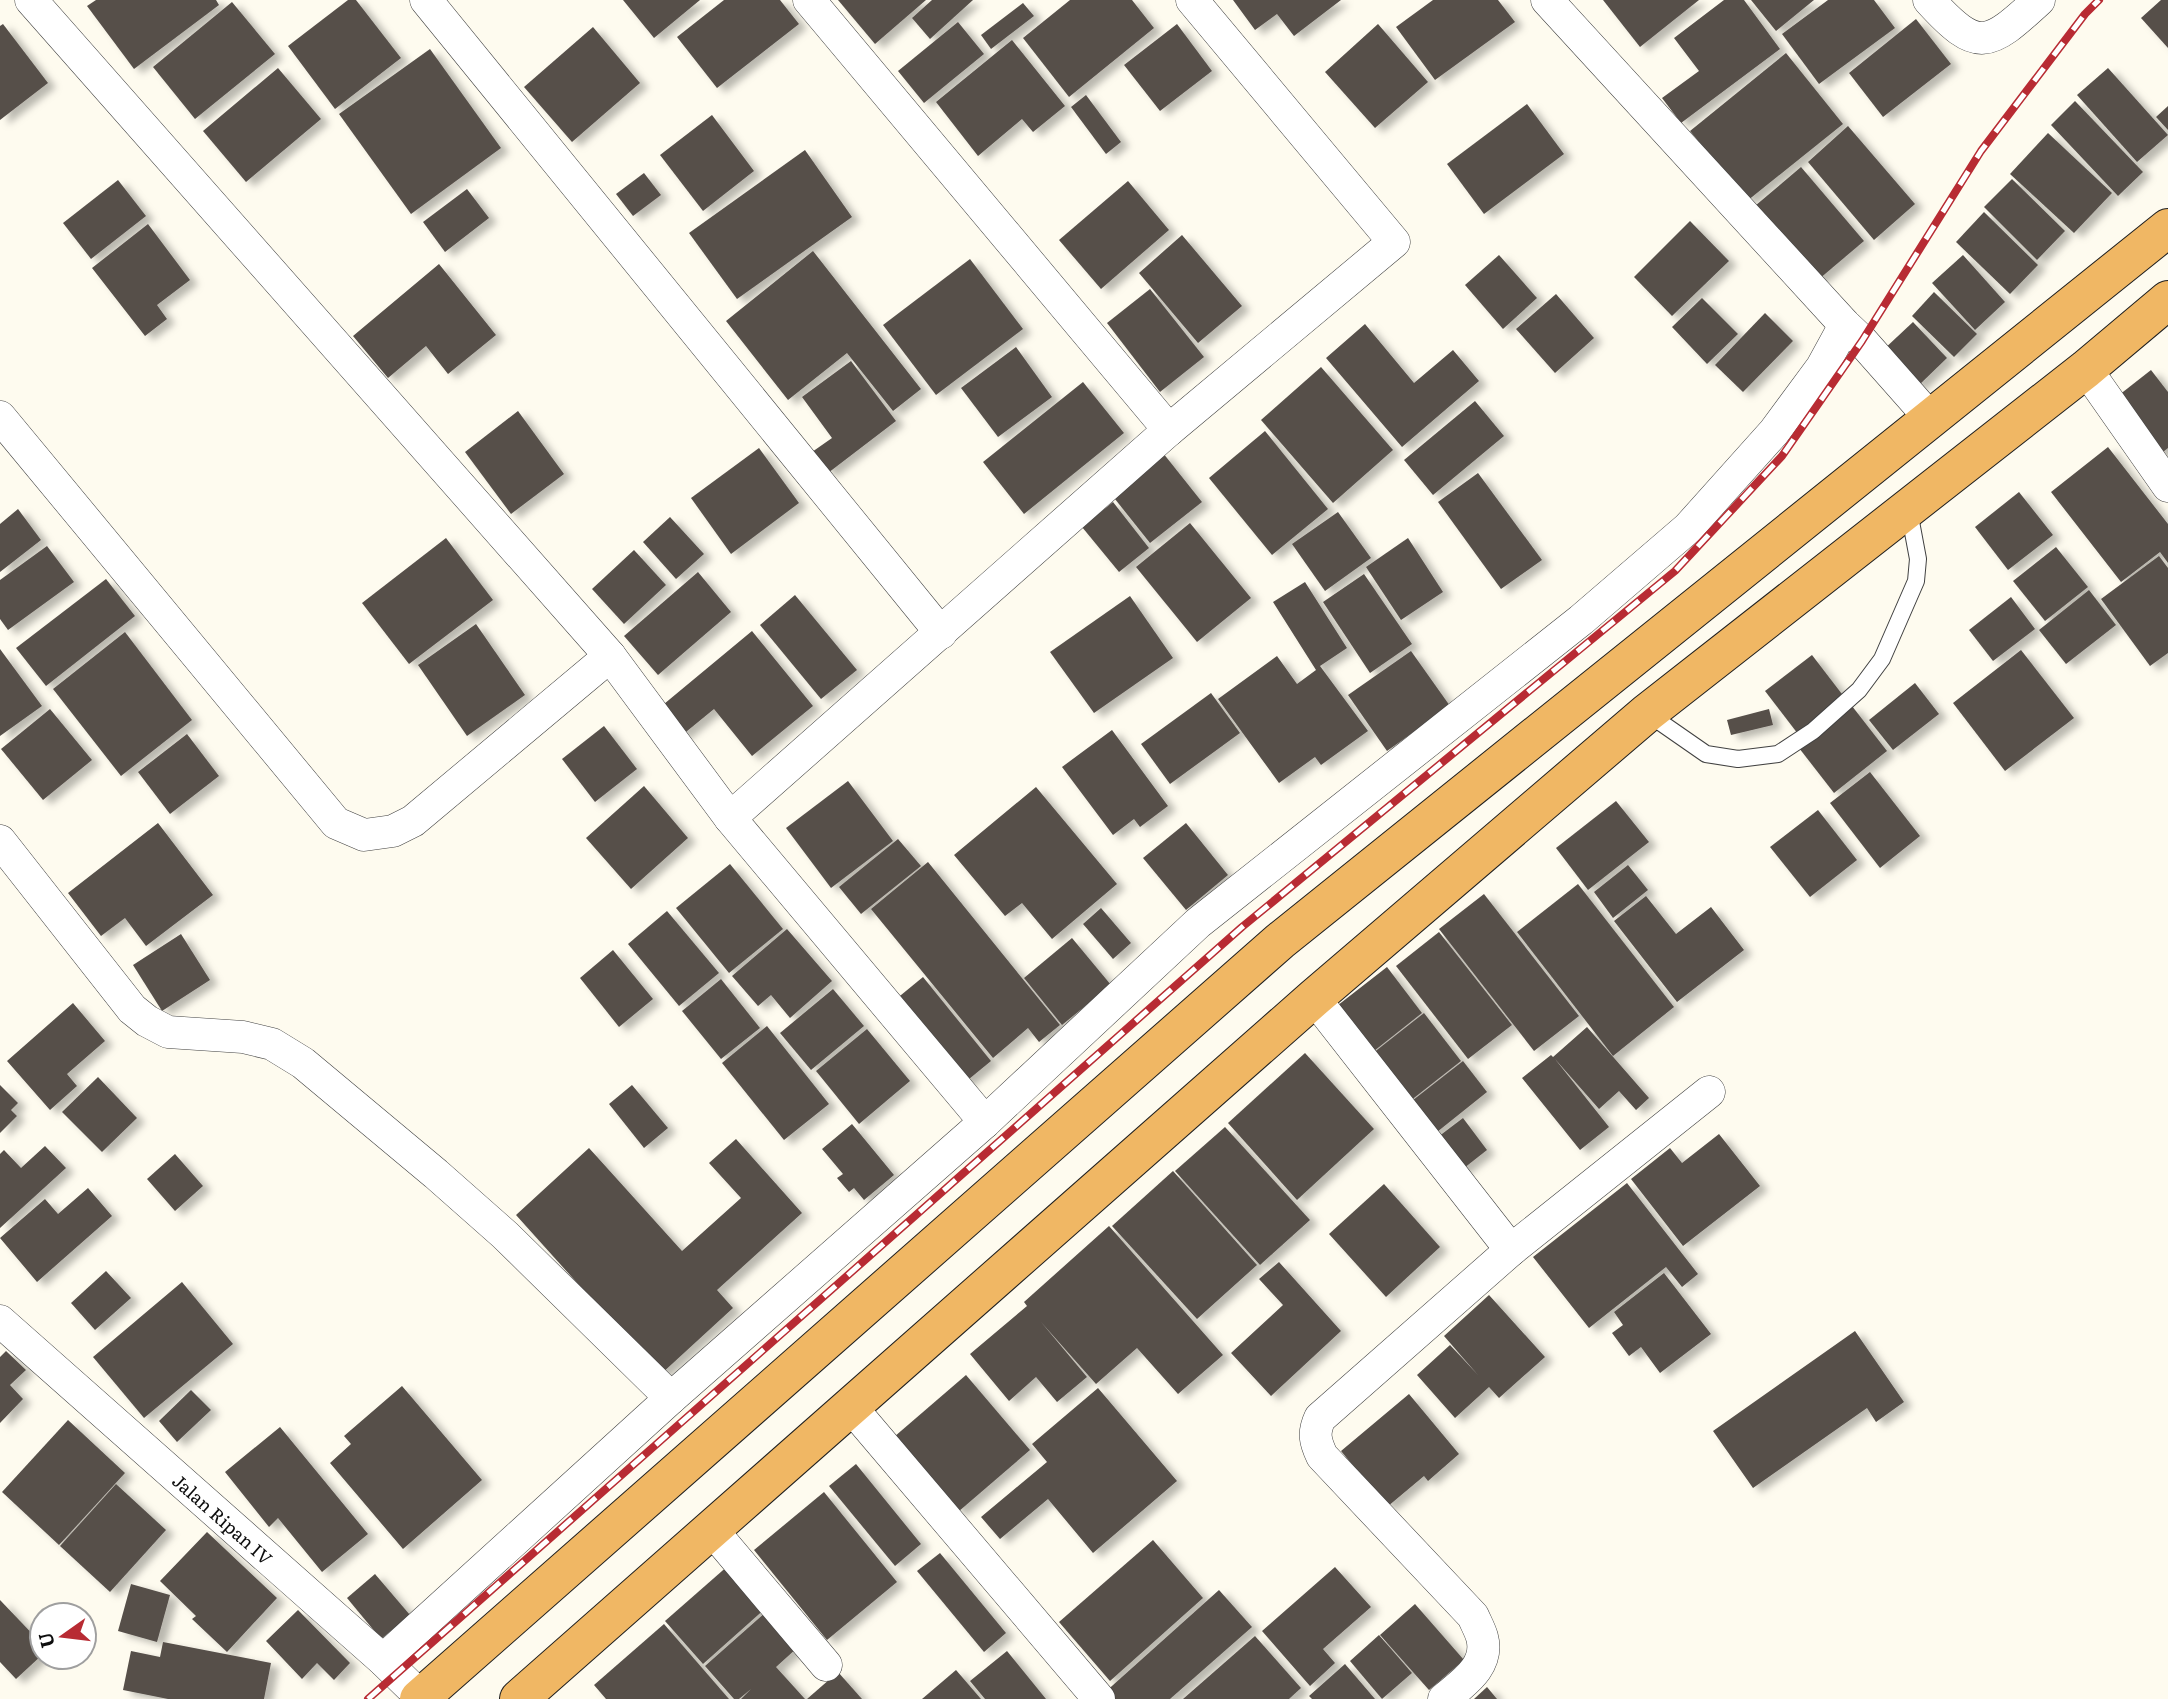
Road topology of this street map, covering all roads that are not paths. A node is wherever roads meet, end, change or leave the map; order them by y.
1 (31, 0) edge
2 (426, 0) edge
3 (809, 0) edge
4 (1192, 0) edge
5 (1548, 0) edge
6 (1929, 0) edge
7 (2039, 0) edge
8 (2168, 228) edge
9 (2168, 300) edge
10 (1845, 324) junction
11 (2086, 369) junction
12 (0, 417) edge
13 (1931, 419) junction
14 (1169, 429) junction
15 (2168, 486) edge
16 (1908, 508) junction
17 (941, 633) junction
18 (610, 656) junction
19 (1647, 713) junction
20 (730, 818) junction
21 (0, 841) edge
22 (1314, 998) junction
23 (1709, 1093) dead end
24 (985, 1122) junction
25 (1511, 1250) junction
26 (0, 1301) edge
27 (11, 1332) edge
28 (671, 1398) junction
29 (851, 1407) junction
30 (712, 1530) junction
31 (383, 1660) junction
32 (826, 1665) dead end
33 (420, 1698) edge
34 (519, 1699) edge
35 (1099, 1699) edge
36 (1444, 1699) edge

1 - 18 street
2 - 17 street
3 - 14 street
4 - 14 street
5 - 10 street
6 - 7 street
8 - 13 highway
9 - 11 highway
10 - 13 street
10 - 24 street
11 - 15 street
11 - 16 highway
12 - 18 street
13 - 33 highway
14 - 17 street
16 - 19 highway
16 - 19 lane
17 - 20 street
18 - 20 street
19 - 22 highway
20 - 24 street
21 - 28 street
22 - 25 street
22 - 29 highway
23 - 25 street
24 - 28 street
25 - 36 street
26 - 27 street, Jalan Ripan IV
27 - 31 street, Jalan Ripan IV
28 - 31 street
29 - 30 highway
29 - 35 street
30 - 32 street
30 - 34 highway
31 - 33 street, Jalan Ripan IV

